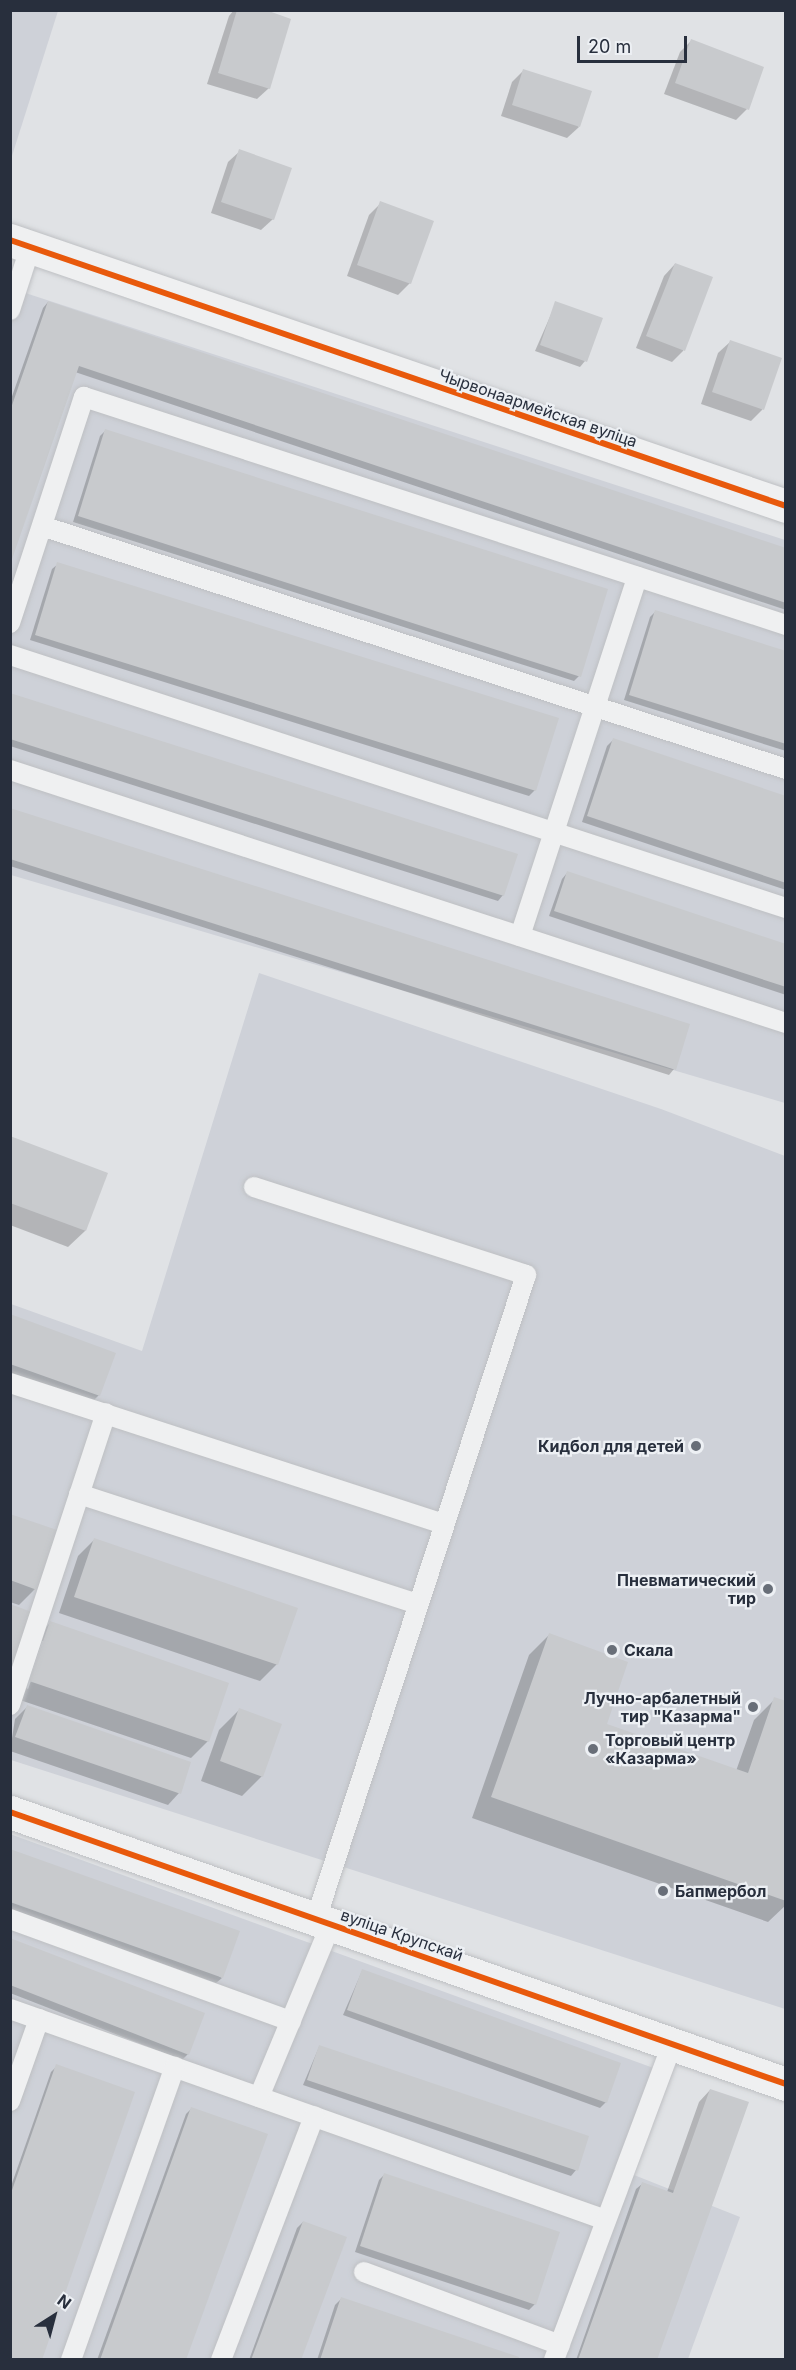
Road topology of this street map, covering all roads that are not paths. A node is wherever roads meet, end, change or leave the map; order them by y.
1 (20, 244) edge
2 (10, 310) edge
3 (786, 506) edge
4 (42, 526) junction
5 (637, 577) junction
6 (10, 623) edge
7 (786, 626) edge
8 (10, 655) edge
9 (595, 707) junction
10 (786, 769) edge
11 (10, 770) edge
12 (554, 832) junction
13 (786, 908) edge
14 (520, 936) junction
15 (786, 1023) edge
16 (254, 1186) dead end
17 (10, 1383) edge
18 (105, 1413) junction
19 (80, 1494) junction
20 (444, 1524) junction
21 (418, 1604) junction
22 (10, 1705) edge
23 (10, 1812) edge
24 (10, 1918) edge
25 (323, 1922) junction
26 (10, 2009) edge
27 (39, 2019) junction
28 (291, 2021) junction
29 (672, 2044) junction
30 (175, 2067) junction
31 (786, 2084) edge
32 (259, 2097) junction
33 (10, 2101) edge
34 (314, 2116) junction
35 (606, 2220) junction
36 (364, 2271) dead end
37 (557, 2352) edge
38 (71, 2360) edge
39 (221, 2360) edge

1 - 2 lane
1 - 3 street, Чырвонаармейская вуліца
4 - 5 lane
4 - 6 lane
4 - 9 lane
5 - 7 lane
5 - 9 lane
8 - 12 lane
9 - 10 lane
9 - 12 lane
11 - 14 lane
12 - 13 lane
12 - 14 lane
14 - 15 lane
16 - 20 lane
17 - 18 lane
18 - 19 lane
18 - 20 lane
19 - 21 lane
19 - 22 lane
20 - 21 lane
21 - 25 lane
23 - 25 street, вуліца Крупскай
24 - 28 lane
25 - 28 lane
25 - 29 street, вуліца Крупскай
26 - 27 lane
27 - 30 lane
27 - 33 lane
28 - 32 lane
29 - 31 street, вуліца Крупскай
29 - 35 lane
30 - 32 lane
30 - 38 lane
32 - 34 lane
34 - 35 lane
34 - 39 lane
35 - 37 lane
36 - 37 lane

